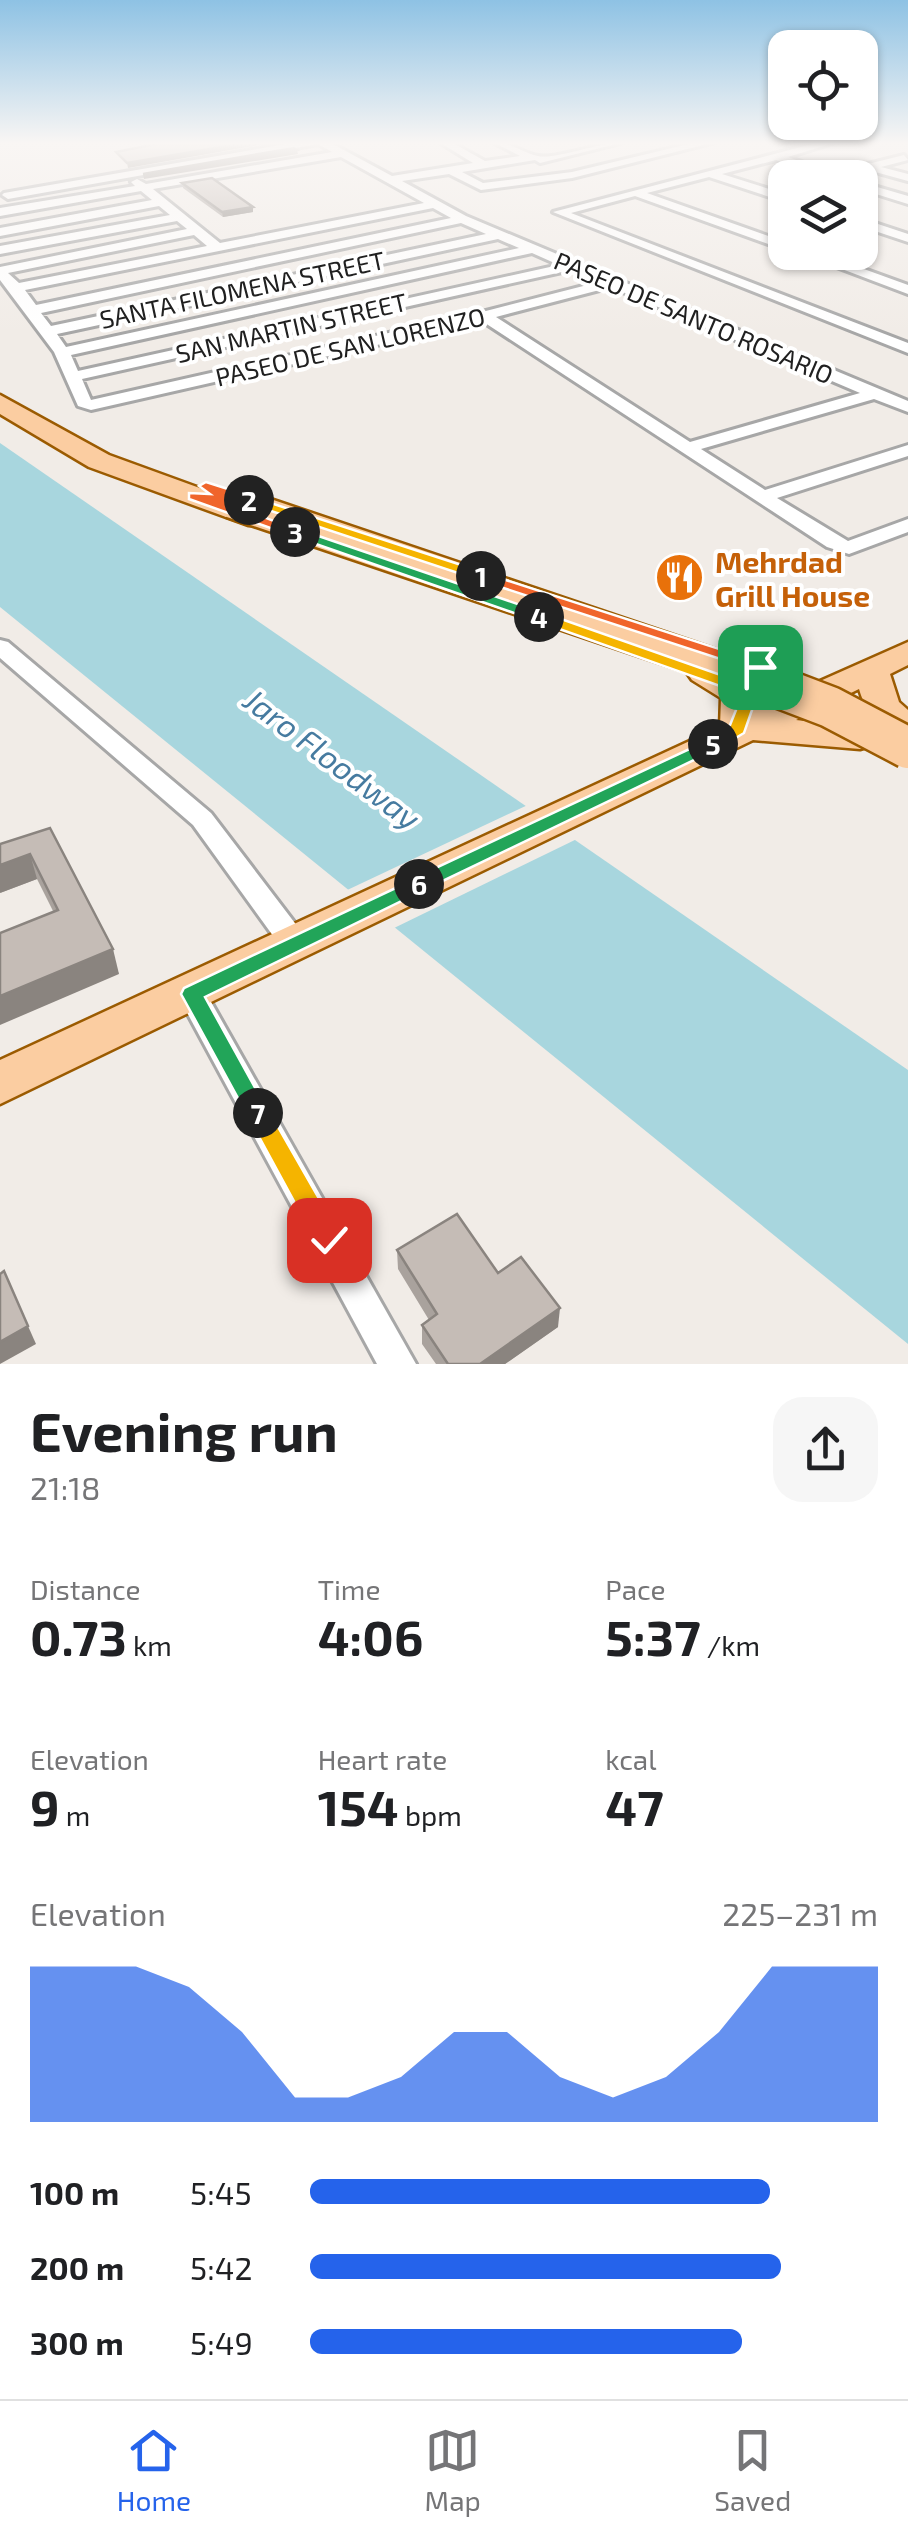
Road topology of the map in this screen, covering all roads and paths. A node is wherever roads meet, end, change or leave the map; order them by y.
1 (38, 206) edge
2 (141, 206) edge
3 (165, 206) edge
4 (429, 206) edge
5 (433, 206) edge
6 (582, 206) edge
7 (672, 206) edge
8 (0, 212) edge
9 (179, 217) junction
10 (462, 219) junction
11 (878, 228) edge
12 (0, 232) edge
13 (193, 232) junction
14 (497, 235) junction
15 (908, 238) edge
16 (768, 240) edge
17 (216, 248) junction
18 (532, 249) junction
19 (0, 250) edge
20 (571, 266) junction
21 (243, 268) junction
22 (853, 270) edge
23 (0, 272) edge
24 (609, 282) junction
25 (264, 284) junction
26 (16, 288) junction
27 (908, 290) edge
28 (282, 302) junction
29 (30, 311) junction
30 (484, 316) junction
31 (307, 322) junction
32 (46, 332) junction
33 (340, 346) junction
34 (908, 348) edge
35 (62, 352) junction
36 (70, 377) junction
37 (0, 384) edge
38 (876, 393) junction
39 (0, 403) edge
40 (908, 407) edge
41 (690, 446) junction
42 (908, 450) edge
43 (210, 495) junction
44 (764, 496) junction
45 (908, 525) edge
46 (0, 647) edge
47 (908, 652) edge
48 (760, 667) junction
49 (872, 670) junction
50 (704, 672) junction
51 (825, 692) junction
52 (790, 707) junction
53 (742, 730) junction
54 (860, 738) junction
55 (908, 743) edge
56 (301, 940) junction
57 (192, 994) junction
58 (0, 1084) edge
59 (397, 1364) edge

1 - 8 street
2 - 12 street
3 - 9 street
4 - 17 street
5 - 10 street, PASEO DE SANTO ROSARIO
6 - 34 street
7 - 16 street
9 - 13 street
9 - 19 street
10 - 14 street, PASEO DE SANTO ROSARIO
10 - 21 street
11 - 15 street
13 - 17 street
13 - 23 street
14 - 18 street, PASEO DE SANTO ROSARIO
14 - 25 street, SANTA FILOMENA STREET
17 - 21 street
17 - 26 street
18 - 20 street, PASEO DE SANTO ROSARIO
18 - 28 street
20 - 24 street, PASEO DE SANTO ROSARIO
20 - 31 street, SAN MARTIN STREET
21 - 25 street
21 - 29 street
22 - 27 street
23 - 26 street
24 - 30 street, PASEO DE SAN LORENZO
24 - 38 street, PASEO DE SANTO ROSARIO
25 - 28 street
25 - 32 street, SANTA FILOMENA STREET
26 - 29 street
28 - 31 street
28 - 35 street
29 - 32 street
30 - 33 street, PASEO DE SAN LORENZO
30 - 41 street
31 - 33 street
31 - 36 street, SAN MARTIN STREET
32 - 35 street
33 - 36 street, PASEO DE SAN LORENZO
35 - 36 street
37 - 43 main road
38 - 40 street, PASEO DE SANTO ROSARIO
38 - 41 street
39 - 43 main road
41 - 44 street
42 - 44 street
43 - 48 main road
43 - 50 main road
43 - 55 main road, bridge
44 - 45 street
46 - 56 street
47 - 49 main road
48 - 49 main road
48 - 51 main road
49 - 51 main road
49 - 55 main road
50 - 52 main road
50 - 53 main road
51 - 52 main road
51 - 55 main road
52 - 53 main road
52 - 54 main road
53 - 54 main road
53 - 56 main road
54 - 55 main road
56 - 57 main road
57 - 58 main road
57 - 59 street

